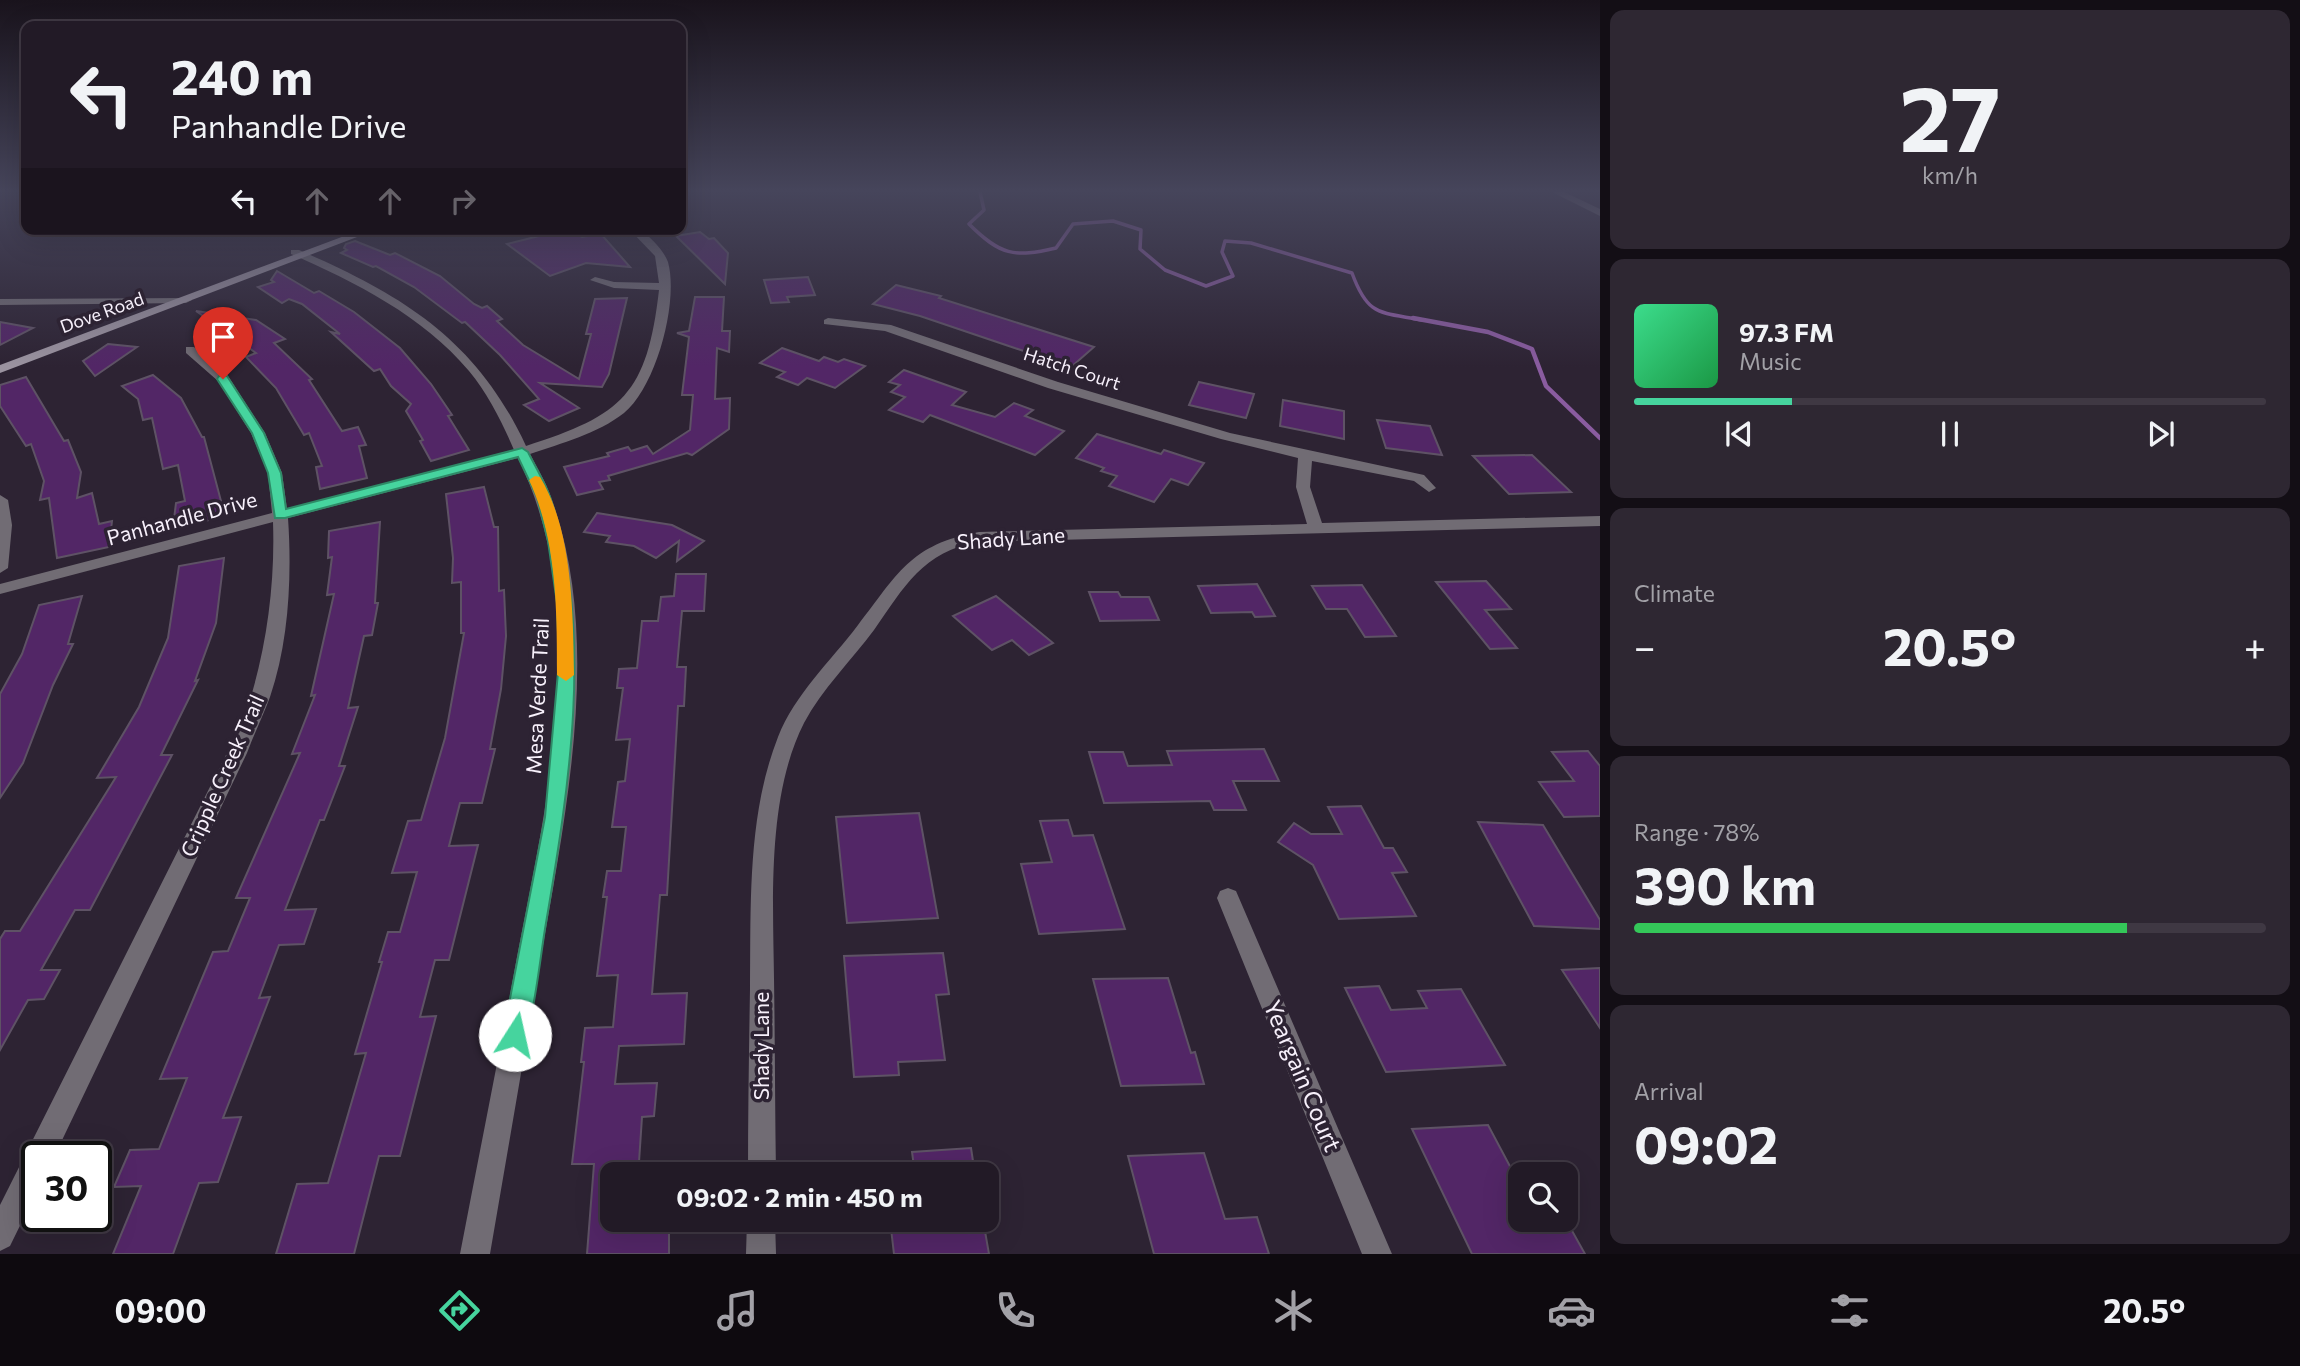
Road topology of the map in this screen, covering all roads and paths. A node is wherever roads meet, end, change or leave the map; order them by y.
1 (307, 251) edge
2 (310, 251) edge
3 (656, 251) edge
4 (300, 254) junction
5 (595, 280) dead end
6 (664, 288) junction
7 (162, 300) junction
8 (186, 300) junction
9 (0, 302) edge
10 (828, 322) dead end
11 (190, 350) dead end
12 (0, 359) edge
13 (0, 369) edge
14 (522, 452) junction
15 (1304, 455) junction
16 (1429, 488) dead end
17 (0, 500) edge
18 (280, 515) junction
19 (1600, 521) edge
20 (1316, 528) junction
21 (0, 568) edge
22 (0, 589) edge
23 (1228, 898) dead end
24 (47, 1141) edge
25 (762, 1162) edge
26 (21, 1193) edge
27 (761, 1232) edge
28 (0, 1236) edge
29 (475, 1254) edge
30 (761, 1254) edge
31 (1377, 1254) edge

1 - 4 main road, Dove Road
2 - 4 main road, Dove Road
3 - 6 street, Panhandle Drive
4 - 7 main road, Dove Road
4 - 8 main road, Dove Road
4 - 14 street, Mesa Verde Trail
5 - 6 street
6 - 14 street, Panhandle Drive
7 - 8 street
7 - 9 street
7 - 12 main road, Dove Road
8 - 13 main road, Dove Road
10 - 15 street, Hatch Court
11 - 18 street, Cripple Creek Trail
14 - 18 street, Panhandle Drive
14 - 29 street, Mesa Verde Trail
15 - 16 street, Hatch Court
15 - 20 street
17 - 21 street
18 - 22 street, Panhandle Drive
18 - 24 street, Cripple Creek Trail
19 - 20 street, Shady Lane
20 - 25 street, Shady Lane
23 - 31 street, Yeargain Court
26 - 28 street, Cripple Creek Trail
27 - 30 street

